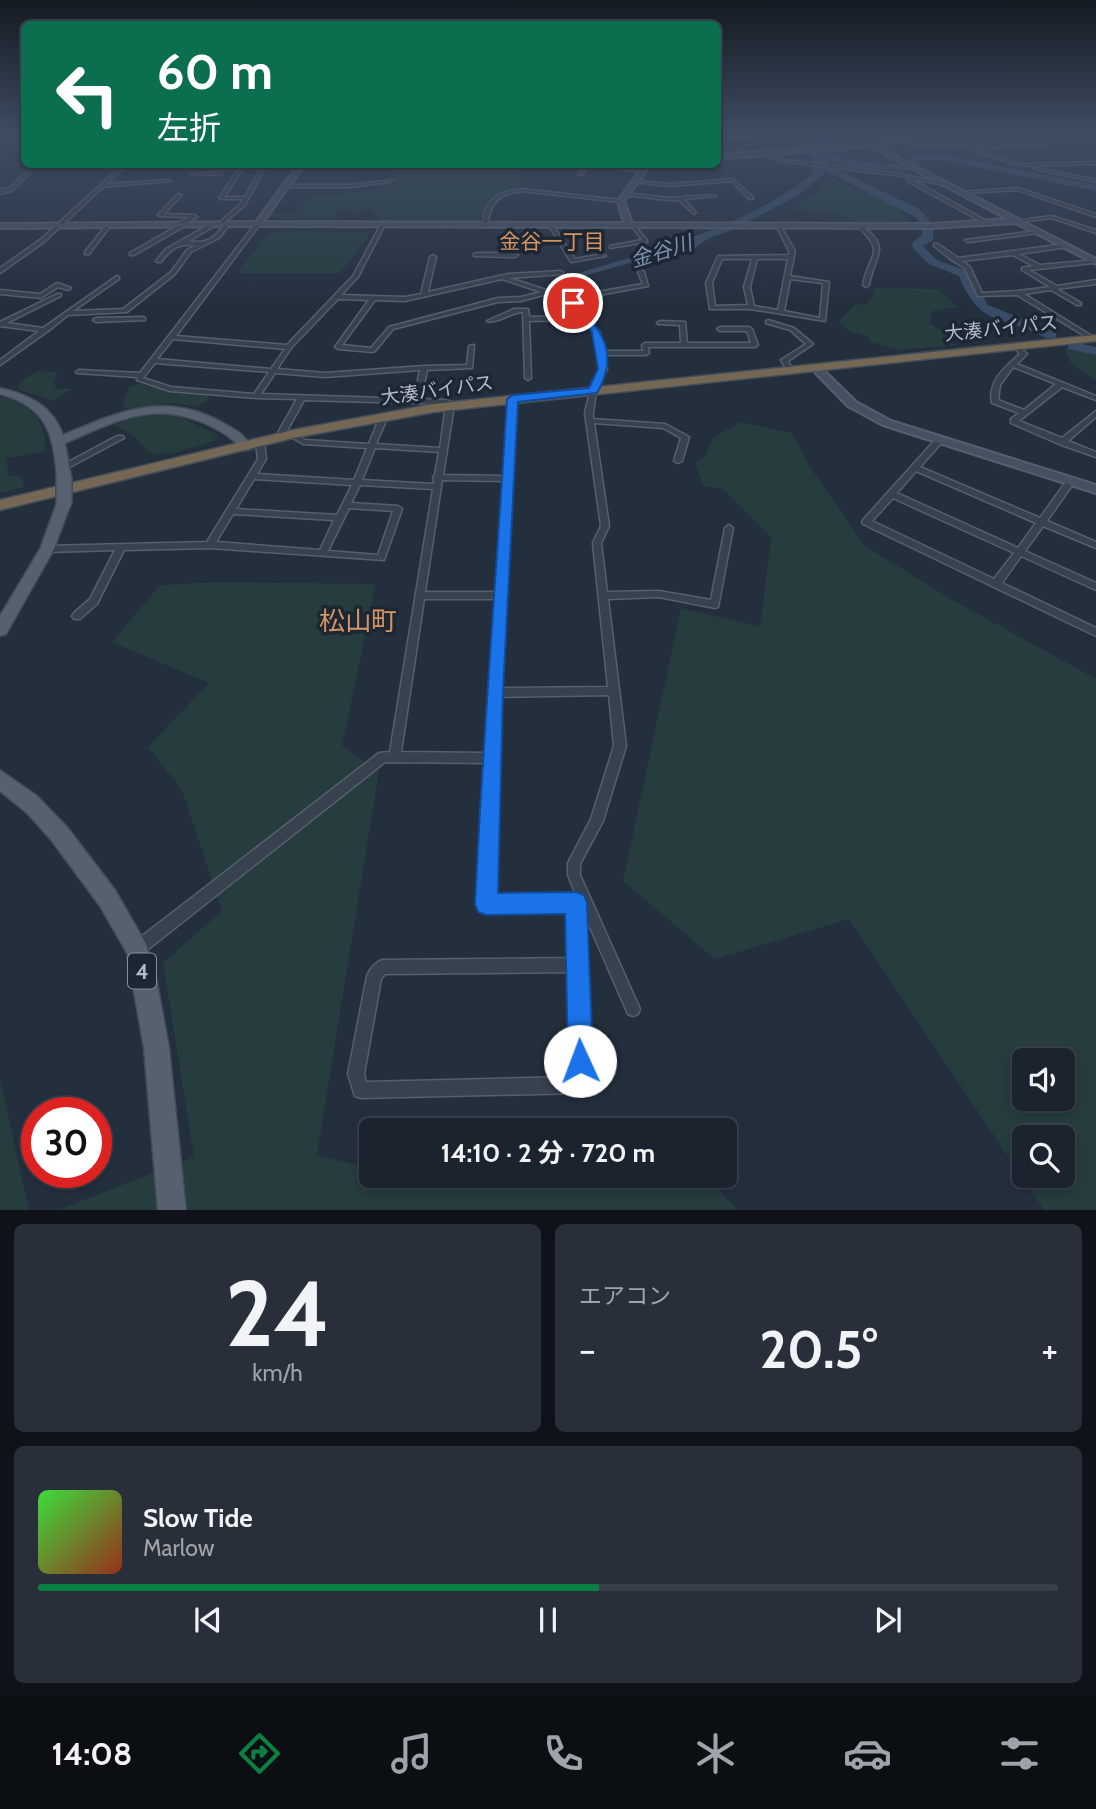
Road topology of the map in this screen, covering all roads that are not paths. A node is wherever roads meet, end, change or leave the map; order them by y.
1 (96, 190) edge
2 (226, 190) edge
3 (249, 190) edge
4 (282, 190) edge
5 (516, 190) edge
6 (524, 190) edge
7 (629, 190) edge
8 (708, 190) edge
9 (743, 190) edge
10 (927, 190) edge
11 (960, 190) edge
12 (1005, 190) edge
13 (1019, 190) edge
14 (963, 192) junction
15 (626, 194) junction
16 (180, 195) dead end
17 (715, 196) junction
18 (245, 198) junction
19 (680, 198) junction
20 (751, 198) dead end
21 (621, 201) junction
22 (721, 202) dead end
23 (1096, 208) edge
24 (1079, 211) junction
25 (694, 213) dead end
26 (1096, 216) edge
27 (1016, 221) junction
28 (258, 224) junction
29 (990, 224) junction
30 (109, 225) junction
31 (181, 225) junction
32 (220, 225) junction
33 (778, 225) junction
34 (0, 226) edge
35 (58, 226) junction
36 (382, 226) junction
37 (485, 226) junction
38 (632, 226) junction
39 (860, 226) junction
40 (552, 227) junction
41 (1037, 232) junction
42 (1096, 232) edge
43 (1001, 236) junction
44 (968, 240) dead end
45 (1010, 241) dead end
46 (184, 242) junction
47 (199, 245) junction
48 (936, 245) dead end
49 (1019, 246) dead end
50 (1065, 246) junction
51 (612, 247) dead end
52 (1028, 251) junction
53 (87, 253) dead end
54 (1014, 253) junction
55 (132, 254) dead end
56 (476, 255) dead end
57 (603, 256) dead end
58 (433, 257) dead end
59 (755, 257) junction
60 (792, 257) junction
61 (955, 260) junction
62 (159, 261) dead end
63 (1095, 261) edge
64 (1039, 267) junction
65 (0, 271) edge
66 (641, 272) dead end
67 (561, 273) dead end
68 (512, 275) junction
69 (502, 277) junction
70 (788, 277) junction
71 (117, 278) dead end
72 (1096, 282) edge
73 (866, 285) dead end
74 (68, 288) dead end
75 (1053, 288) junction
76 (0, 292) edge
77 (547, 292) junction
78 (1018, 293) junction
79 (59, 295) dead end
80 (424, 295) junction
81 (335, 297) junction
82 (373, 298) junction
83 (568, 299) junction
84 (1079, 304) dead end
85 (751, 307) junction
86 (125, 311) junction
87 (781, 312) junction
88 (67, 313) junction
89 (585, 318) junction
90 (120, 319) junction
91 (143, 319) dead end
92 (528, 319) junction
93 (96, 320) dead end
94 (490, 321) dead end
95 (768, 322) dead end
96 (660, 323) dead end
97 (0, 324) edge
98 (720, 329) dead end
99 (46, 330) junction
100 (171, 337) junction
101 (1094, 338) edge
102 (472, 345) dead end
103 (684, 345) junction
104 (1016, 346) junction
105 (289, 347) junction
106 (601, 353) junction
107 (153, 361) junction
108 (0, 363) edge
109 (1012, 364) junction
110 (816, 367) junction
111 (424, 368) junction
112 (789, 369) junction
113 (273, 371) junction
114 (79, 372) dead end
115 (140, 375) junction
116 (528, 378) dead end
117 (1061, 384) junction
118 (0, 391) edge
119 (593, 391) junction
120 (256, 396) junction
121 (301, 398) junction
122 (1096, 398) edge
123 (418, 399) junction
124 (513, 399) junction
125 (449, 406) junction
126 (1023, 412) junction
127 (1096, 413) edge
128 (384, 416) junction
129 (591, 421) junction
130 (286, 436) junction
131 (120, 438) dead end
132 (940, 440) junction
133 (60, 441) junction
134 (1062, 442) junction
135 (260, 443) junction
136 (372, 446) junction
137 (244, 447) junction
138 (442, 450) junction
139 (1096, 455) edge
140 (678, 461) dead end
141 (916, 468) junction
142 (64, 472) junction
143 (252, 476) junction
144 (509, 479) junction
145 (1071, 481) junction
146 (358, 482) junction
147 (436, 482) junction
148 (1096, 489) edge
149 (892, 494) junction
150 (0, 505) edge
151 (346, 505) junction
152 (231, 511) junction
153 (340, 518) junction
154 (1041, 522) junction
155 (729, 528) dead end
156 (210, 545) junction
157 (1096, 545) edge
158 (122, 546) junction
159 (47, 549) junction
160 (1019, 551) junction
161 (323, 552) junction
162 (996, 584) junction
163 (1096, 587) edge
164 (503, 595) junction
165 (421, 596) junction
166 (603, 596) junction
167 (77, 616) dead end
168 (0, 630) edge
169 (1096, 632) edge
170 (613, 691) junction
171 (494, 693) junction
172 (395, 756) junction
173 (493, 758) junction
174 (0, 779) edge
175 (137, 950) junction
176 (578, 965) junction
177 (632, 1009) dead end
178 (172, 1210) edge

1 - 35 street
2 - 18 street
3 - 18 street
4 - 28 street
5 - 37 street
6 - 21 street
7 - 15 street
8 - 17 street
9 - 20 street
10 - 29 street
11 - 14 street
12 - 14 street
13 - 24 street
14 - 27 street
15 - 19 street
15 - 21 street
16 - 31 street
17 - 19 street
17 - 22 street
18 - 32 street
19 - 25 street
21 - 38 street
23 - 24 street
24 - 26 street
27 - 29 street
27 - 41 street
27 - 42 street
28 - 32 street
28 - 36 street
28 - 100 street
29 - 39 street
30 - 31 street
30 - 35 street
30 - 53 street
31 - 32 street
31 - 55 street
32 - 46 street
32 - 47 street
33 - 38 street
33 - 39 street
33 - 60 street
34 - 35 street
35 - 65 street
36 - 37 street
36 - 81 street
37 - 40 street
38 - 40 street
38 - 51 street
39 - 73 street
40 - 57 street
41 - 43 street
41 - 50 street
43 - 44 street
43 - 45 street
46 - 47 street
46 - 62 street
47 - 86 street
48 - 61 street
49 - 52 street
50 - 52 street
50 - 63 street
52 - 54 street
54 - 61 street
54 - 64 street
56 - 68 street
58 - 80 street
59 - 60 street
59 - 85 street
59 - 85 street
60 - 70 street
61 - 78 street
63 - 64 street
64 - 75 street
66 - 83 street
67 - 68 street
68 - 69 street
69 - 77 street
69 - 80 street
70 - 87 street
70 - 87 street
71 - 88 street
72 - 75 street
74 - 76 street
75 - 78 street
75 - 84 street
77 - 82 street
77 - 83 street
78 - 101 street
79 - 97 street
80 - 82 street
81 - 82 street
81 - 105 street
83 - 89 street
85 - 87 street
86 - 88 street
86 - 90 street
88 - 99 street
89 - 92 street
89 - 106 street
90 - 91 street
90 - 93 street
92 - 94 street
92 - 116 street
95 - 112 street
96 - 103 street
97 - 99 street
98 - 103 street
99 - 108 street
100 - 105 street
100 - 107 street
101 - 104 highway, 大湊バイパス
102 - 111 street
103 - 106 street
104 - 109 street
104 - 110 highway, 大湊バイパス
105 - 113 street
106 - 119 street
107 - 113 street
107 - 115 street
109 - 117 street
109 - 126 street
110 - 112 highway, 大湊バイパス
110 - 132 street
111 - 113 street
111 - 123 street
112 - 119 highway, 大湊バイパス
113 - 120 street
114 - 115 street
115 - 120 street
117 - 122 street
117 - 126 street
118 - 133 main road
119 - 124 highway, 大湊バイパス
119 - 129 street
120 - 121 street
121 - 123 street
121 - 130 street
123 - 125 street
124 - 125 highway, 大湊バイパス
124 - 144 street
125 - 128 highway, 大湊バイパス
125 - 138 street
126 - 134 street
127 - 134 street
128 - 130 highway, 大湊バイパス
128 - 136 street
129 - 140 street
129 - 166 street
130 - 135 highway, 大湊バイパス
130 - 136 street
131 - 142 street
132 - 141 street
132 - 145 street
133 - 137 main road
133 - 142 main road
134 - 139 street
135 - 137 highway, 大湊バイパス
135 - 143 street
136 - 138 street
136 - 146 street
137 - 150 highway, 大湊バイパス
138 - 147 street
141 - 149 street
141 - 154 street
142 - 159 main road, bridge
143 - 146 street
143 - 152 street
144 - 147 street
144 - 164 street
145 - 148 street
145 - 154 street
146 - 147 street
146 - 151 street
147 - 165 street
149 - 160 street
149 - 162 street
151 - 153 street
151 - 161 street
152 - 153 street
152 - 156 street
153 - 161 street
154 - 157 street
154 - 160 street
155 - 166 street
156 - 158 street
156 - 161 street
158 - 159 street
158 - 167 street
159 - 168 main road
160 - 162 street
160 - 163 street
162 - 169 street
164 - 165 street
164 - 171 street
165 - 172 street
166 - 170 street
170 - 171 street
170 - 177 street
171 - 173 street
172 - 173 street
172 - 175 street
173 - 176 street
174 - 175 main road, 4
175 - 178 main road, 4
176 - 176 street

